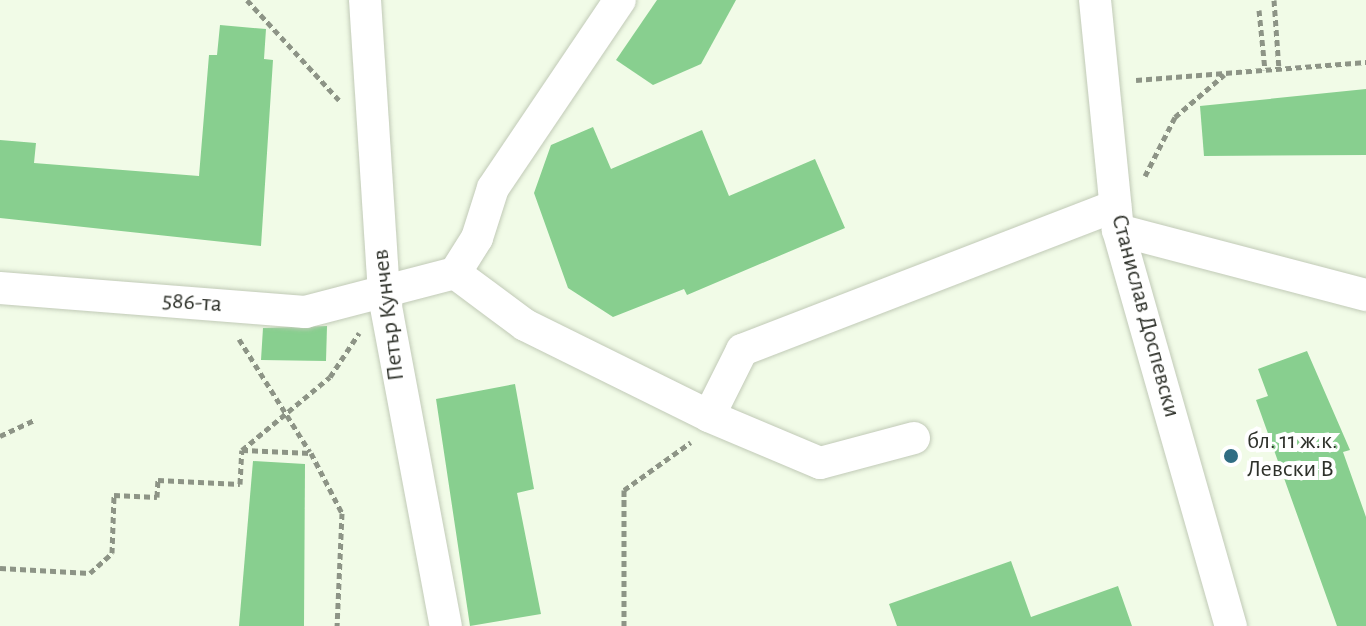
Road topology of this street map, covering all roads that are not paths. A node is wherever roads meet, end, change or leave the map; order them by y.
1 (365, 0) edge
2 (620, 0) edge
3 (1095, 0) edge
4 (1116, 218) junction
5 (455, 273) junction
6 (0, 288) edge
7 (1366, 295) edge
8 (384, 296) junction
9 (709, 416) junction
10 (914, 438) dead end
11 (446, 626) edge
12 (1231, 626) edge

1 - 8 street, Петър Кунчев
2 - 5 street
3 - 4 street, Станислав Доспевски
4 - 7 street
4 - 9 street
4 - 12 street, Станислав Доспевски
5 - 8 street, 586-та
5 - 9 street
6 - 8 street, 586-та
8 - 11 street, Петър Кунчев
9 - 10 street

